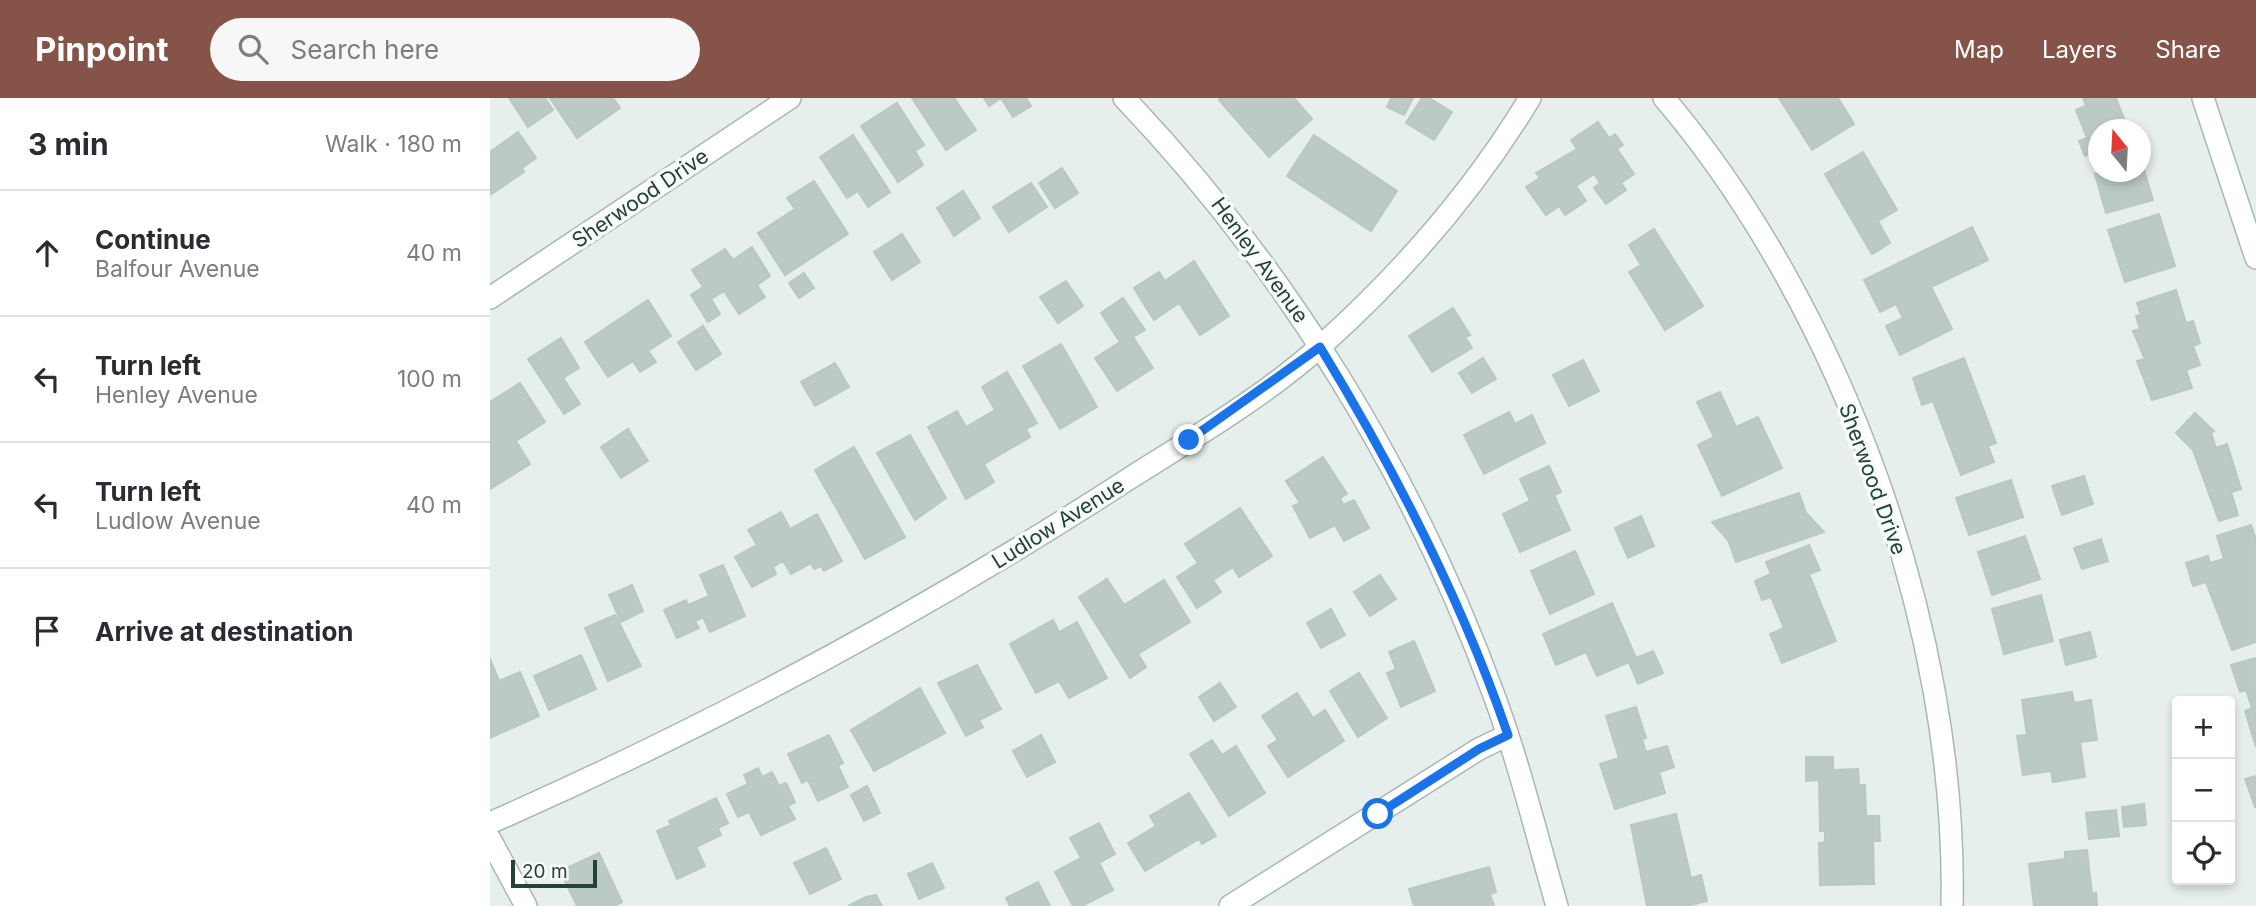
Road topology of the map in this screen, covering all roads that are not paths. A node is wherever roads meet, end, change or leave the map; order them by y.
1 (790, 98) edge
2 (1124, 98) edge
3 (1530, 98) edge
4 (1664, 98) edge
5 (2203, 98) edge
6 (2256, 258) edge
7 (490, 298) edge
8 (1320, 347) junction
9 (1508, 735) junction
10 (490, 822) edge
11 (490, 839) edge
12 (526, 906) edge
13 (1230, 906) edge
14 (1557, 906) edge
15 (1952, 906) edge

1 - 7 street, Sherwood Drive
2 - 8 street, Henley Avenue
3 - 8 street, Ludlow Avenue
4 - 15 street, Sherwood Drive
5 - 6 street
8 - 9 street, Henley Avenue
8 - 10 street, Ludlow Avenue
9 - 13 street
9 - 14 street, Henley Avenue
11 - 12 street

